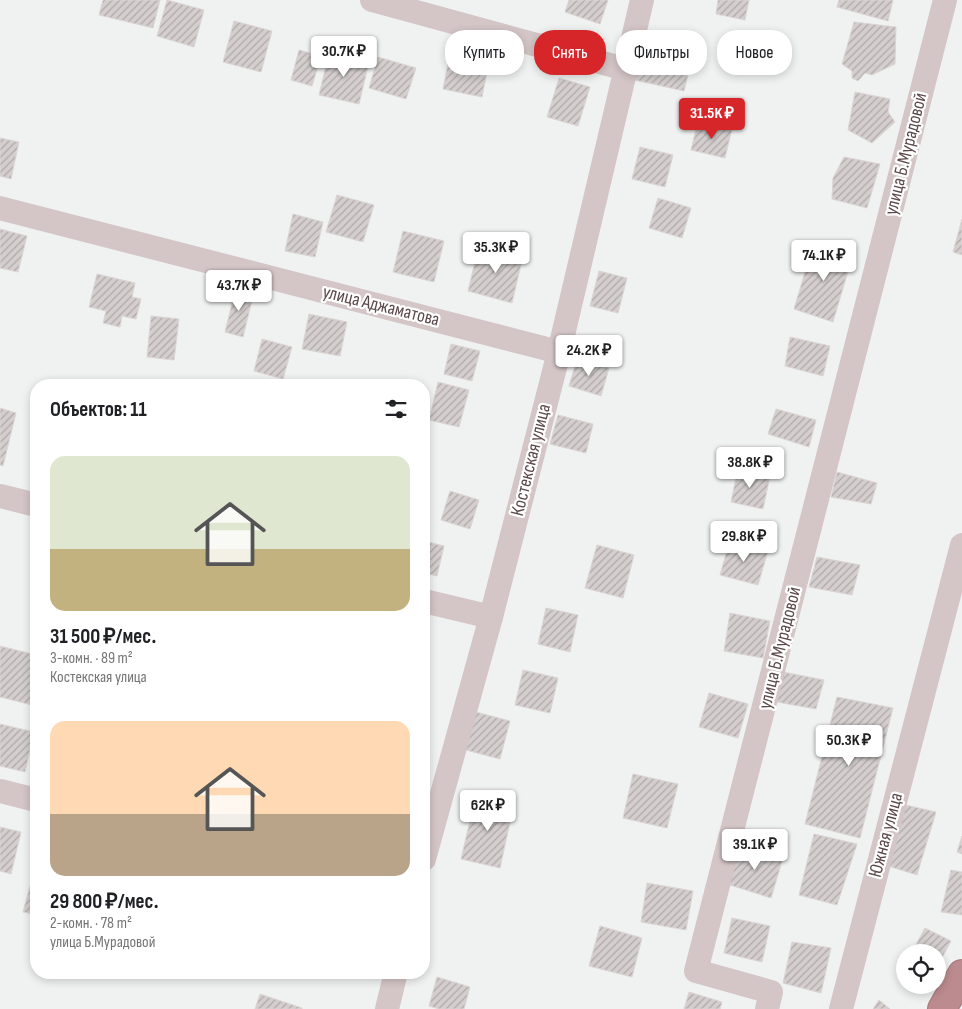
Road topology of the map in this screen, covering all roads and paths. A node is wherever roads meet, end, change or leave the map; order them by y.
1 (372, 0) edge
2 (642, 0) edge
3 (945, 0) edge
4 (635, 30) edge
5 (616, 67) edge
6 (624, 75) edge
7 (0, 208) edge
8 (558, 352) junction
9 (0, 496) edge
10 (30, 504) edge
11 (962, 545) edge
12 (430, 602) edge
13 (491, 617) junction
14 (0, 790) edge
15 (30, 798) edge
16 (430, 837) edge
17 (962, 974) edge
18 (394, 979) edge
19 (962, 1003) edge
20 (387, 1009) edge
21 (767, 1009) edge
22 (841, 1009) edge
23 (942, 1009) edge
24 (959, 1009) edge

1 - 5 street
2 - 4 street, Костекская улица
3 - 21 street, улица Б.Мурадовой
6 - 8 street, Костекская улица
7 - 8 street, улица Аджаматова
8 - 13 street, Костекская улица
9 - 10 street
11 - 22 street, Южная улица
12 - 13 street
13 - 16 street, Костекская улица
14 - 15 street
17 - 23 highway
18 - 20 street
19 - 24 highway

